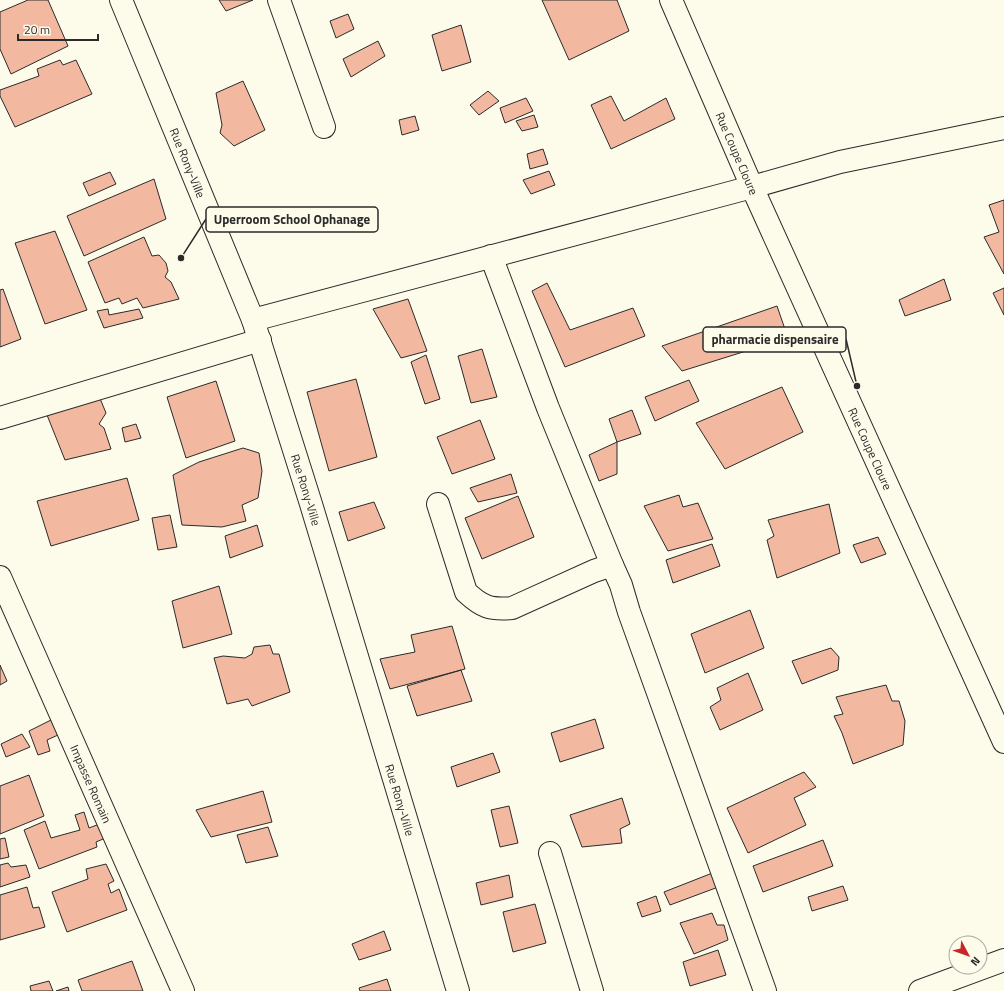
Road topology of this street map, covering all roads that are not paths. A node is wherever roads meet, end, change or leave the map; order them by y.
1 (121, 0) edge
2 (279, 0) edge
3 (671, 0) edge
4 (324, 127) dead end
5 (1004, 128) edge
6 (752, 186) junction
7 (491, 256) junction
8 (256, 330) junction
9 (0, 418) edge
10 (438, 504) dead end
11 (612, 565) junction
12 (0, 577) edge
13 (1004, 742) edge
14 (550, 854) dead end
15 (1004, 960) edge
16 (183, 991) edge
17 (458, 991) edge
18 (592, 991) edge
19 (765, 991) edge
20 (920, 991) edge

1 - 8 street, Rue Rony-Ville
2 - 4 street
3 - 6 street, Rue Coupe Cloure
5 - 6 street
6 - 7 street
6 - 13 street, Rue Coupe Cloure
7 - 8 street
7 - 11 street
8 - 9 street
8 - 17 street, Rue Rony-Ville
10 - 11 street
11 - 19 street
12 - 16 street, Impasse Romain
14 - 18 street
15 - 20 street

